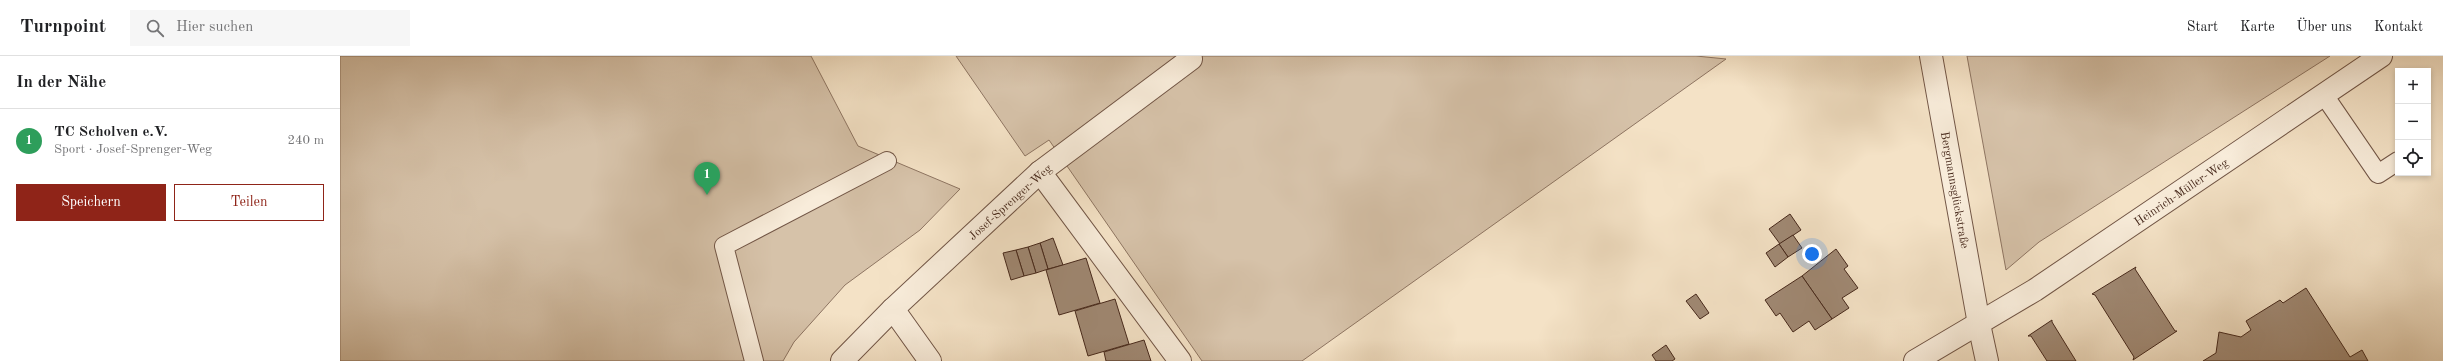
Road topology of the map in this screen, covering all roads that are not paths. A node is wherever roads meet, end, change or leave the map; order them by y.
1 (1931, 56) edge
2 (2381, 56) edge
3 (1191, 59) dead end
4 (2324, 95) junction
5 (887, 161) dead end
6 (2395, 163) edge
7 (1040, 172) junction
8 (893, 309) junction
9 (1979, 324) junction
10 (754, 361) edge
11 (842, 361) edge
12 (930, 361) edge
13 (1180, 361) edge
14 (1915, 361) edge
15 (1987, 361) edge

1 - 9 street, Bergmannsglückstraße
2 - 4 street, Heinrich-Müller-Weg
3 - 7 street, Josef-Sprenger-Weg
4 - 6 lane
4 - 9 street, Heinrich-Müller-Weg
5 - 10 lane
7 - 8 street, Josef-Sprenger-Weg
7 - 13 street
8 - 11 street, Josef-Sprenger-Weg
8 - 12 street
9 - 14 street, Heinrich-Müller-Weg
9 - 15 street, Bergmannsglückstraße

